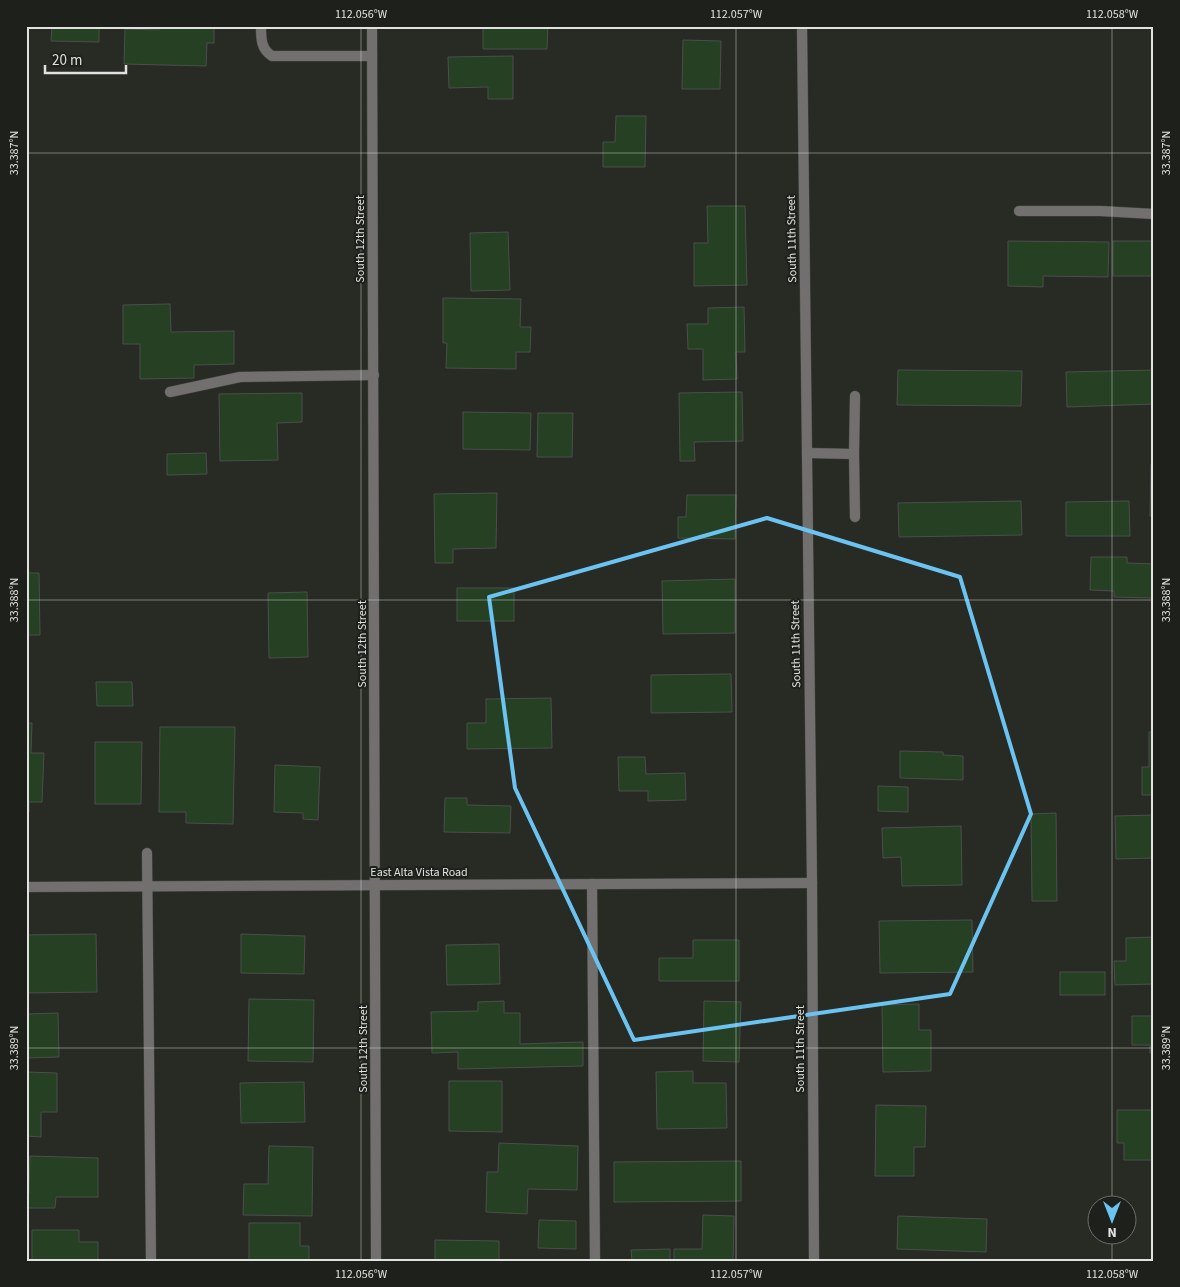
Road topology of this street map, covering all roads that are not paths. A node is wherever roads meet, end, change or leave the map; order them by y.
1 (261, 26) edge
2 (372, 26) edge
3 (802, 26) edge
4 (372, 56) junction
5 (1019, 211) dead end
6 (1154, 214) edge
7 (374, 375) junction
8 (170, 392) dead end
9 (855, 396) dead end
10 (807, 453) junction
11 (854, 454) junction
12 (855, 517) dead end
13 (147, 853) dead end
14 (812, 883) junction
15 (592, 884) junction
16 (375, 885) junction
17 (147, 886) junction
18 (26, 887) edge
19 (151, 1261) edge
20 (376, 1261) edge
21 (595, 1261) edge
22 (814, 1261) edge

1 - 4 street
2 - 4 street, South 12th Street
3 - 10 street, South 11th Street
4 - 7 street, South 12th Street
5 - 6 street
7 - 8 street
7 - 16 street, South 12th Street
9 - 11 street
10 - 11 street
10 - 14 street, South 11th Street
11 - 12 street
13 - 17 street
14 - 15 street, East Alta Vista Road
14 - 22 street, South 11th Street
15 - 16 street, East Alta Vista Road
15 - 21 street
16 - 17 street, East Alta Vista Road
16 - 20 street, South 12th Street
17 - 18 street, East Alta Vista Road
17 - 19 street

